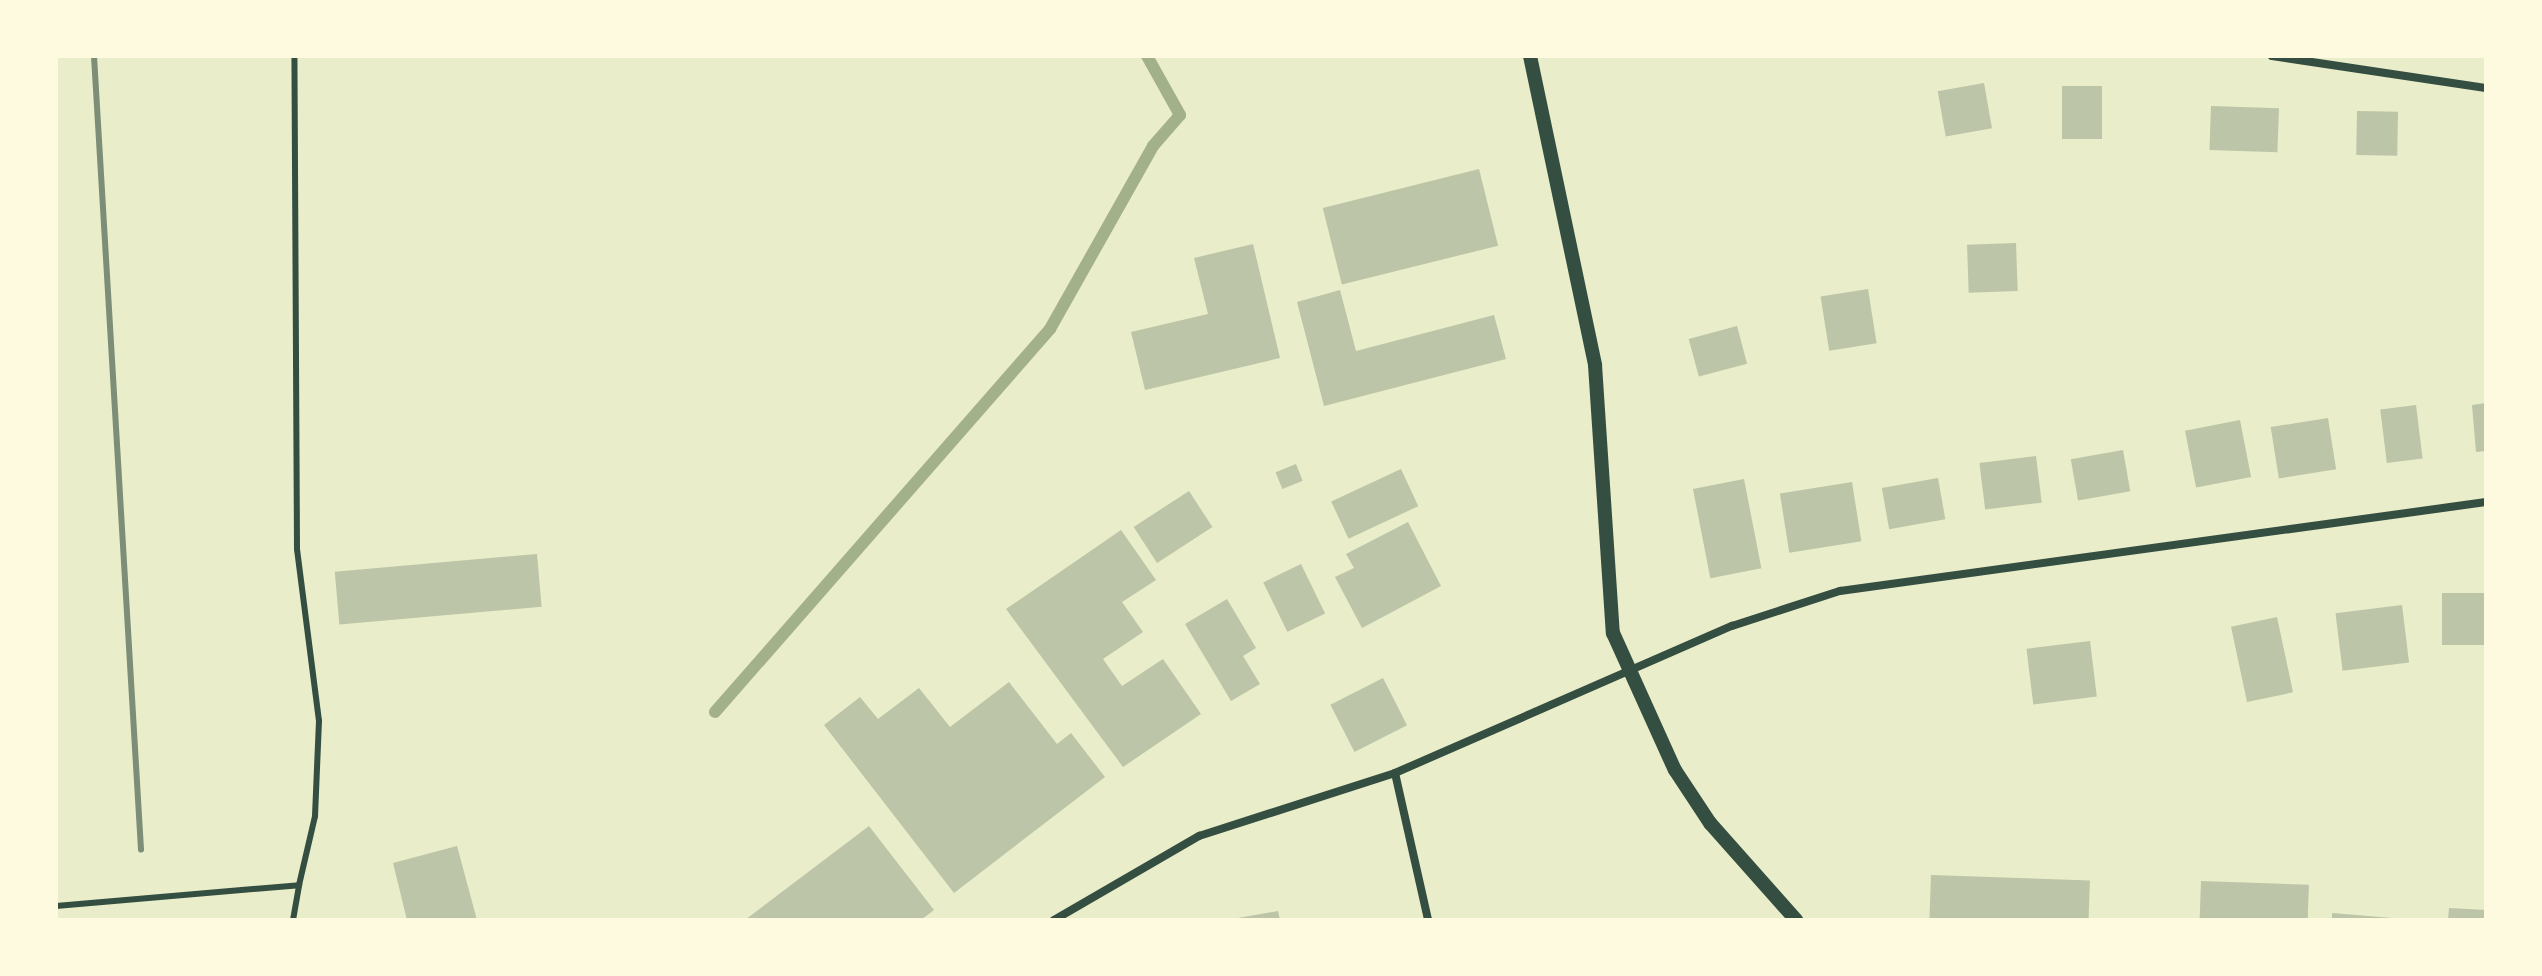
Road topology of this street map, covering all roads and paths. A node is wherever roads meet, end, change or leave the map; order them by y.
1 (294, 56) edge
2 (1530, 56) edge
3 (2272, 56) edge
4 (2486, 88) edge
5 (2486, 502) edge
6 (1625, 673) junction
7 (1395, 773) junction
8 (299, 885) junction
9 (56, 906) edge
10 (293, 920) edge
11 (1054, 920) edge
12 (1428, 920) edge
13 (1796, 920) edge

1 - 8 lane
2 - 6 street
3 - 4 street
5 - 6 street
6 - 7 street
6 - 13 street
7 - 11 street
7 - 12 street
8 - 9 lane
8 - 10 lane

